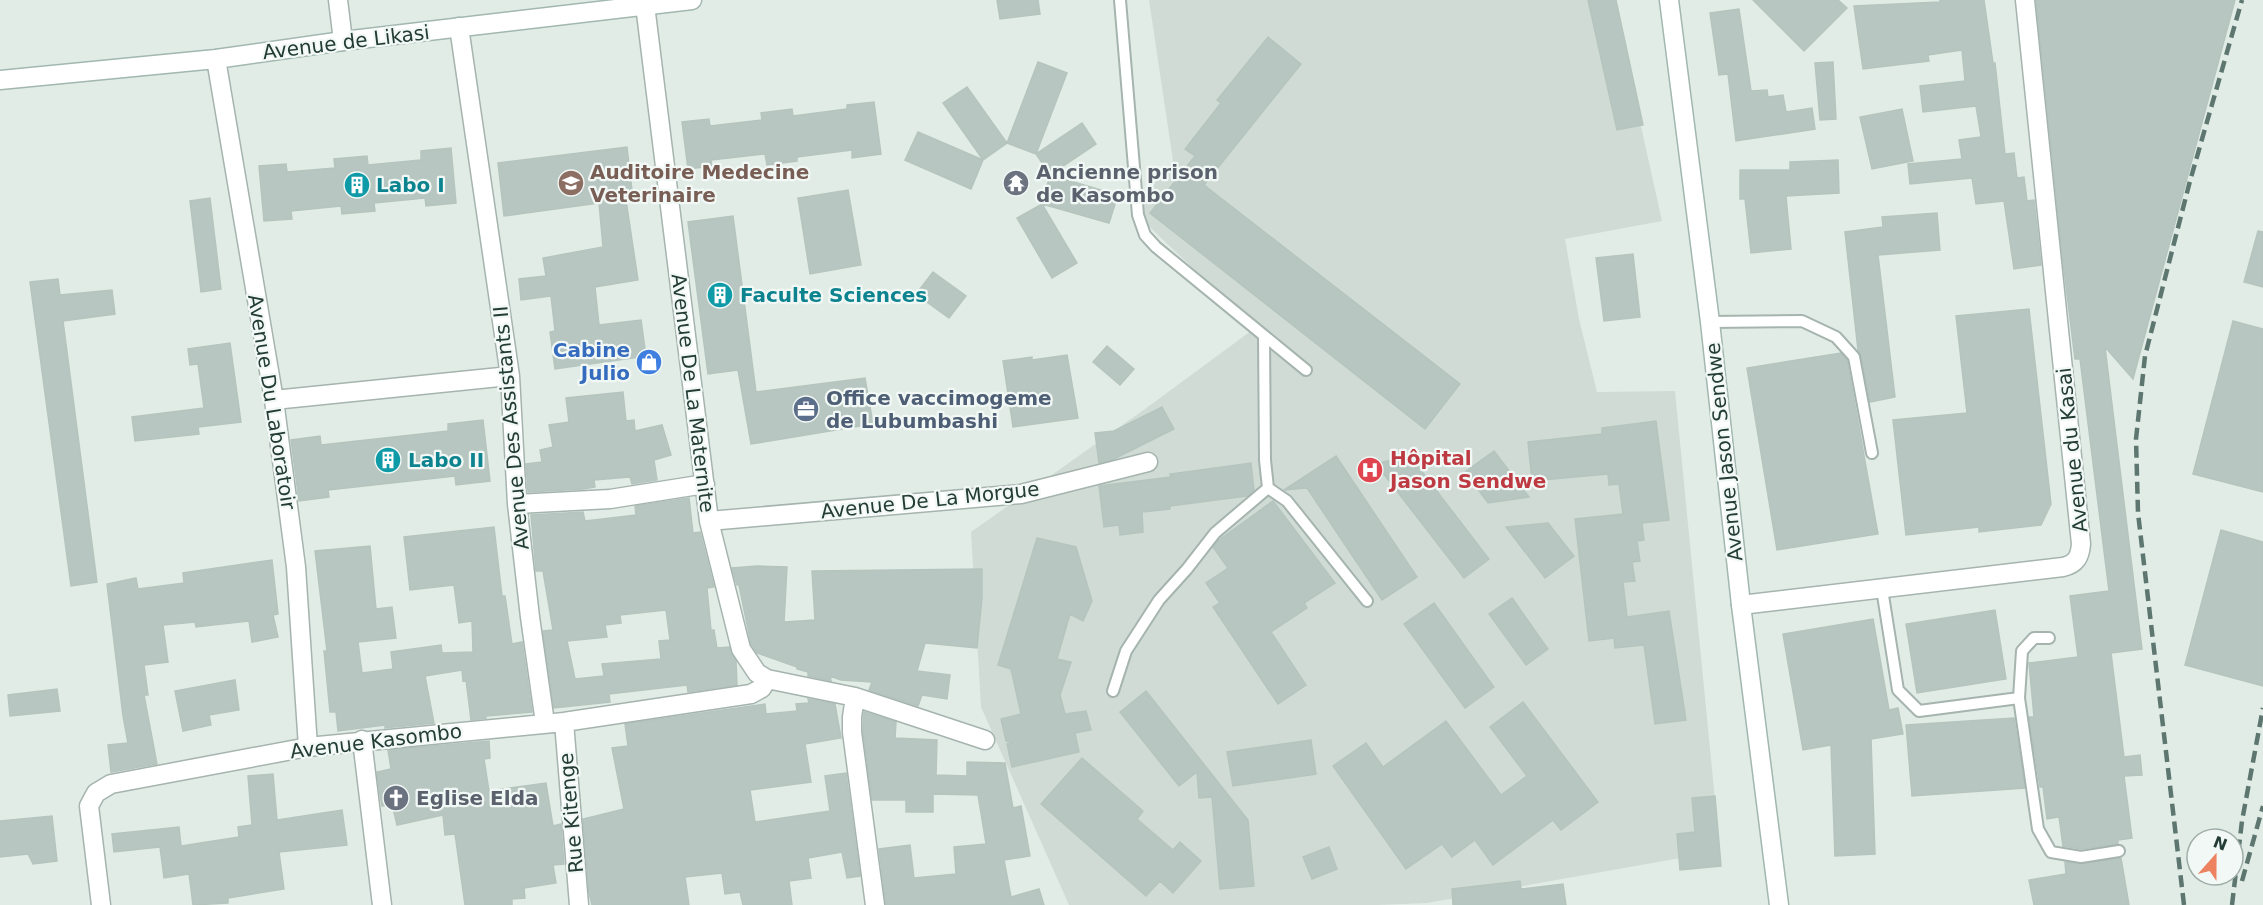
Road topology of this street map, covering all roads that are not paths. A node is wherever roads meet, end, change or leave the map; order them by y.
1 (338, 0) edge
2 (692, 0) edge
3 (1120, 0) edge
4 (1669, 0) edge
5 (2025, 0) edge
6 (645, 5) junction
7 (459, 27) junction
8 (343, 41) junction
9 (216, 59) junction
10 (0, 80) edge
11 (1710, 322) junction
12 (1264, 336) junction
13 (1306, 370) dead end
14 (510, 376) junction
15 (274, 400) junction
16 (1872, 453) dead end
17 (1148, 462) dead end
18 (705, 484) junction
19 (1269, 488) junction
20 (517, 504) junction
21 (709, 521) junction
22 (1882, 589) junction
23 (1367, 600) dead end
24 (1741, 605) junction
25 (2049, 638) dead end
26 (767, 679) junction
27 (1113, 691) dead end
28 (855, 697) junction
29 (2019, 698) junction
30 (564, 722) junction
31 (545, 723) junction
32 (362, 740) junction
33 (985, 740) dead end
34 (308, 747) junction
35 (2119, 851) dead end
36 (101, 905) edge
37 (382, 905) edge
38 (579, 905) edge
39 (874, 905) edge
40 (1779, 905) edge

1 - 8 street
2 - 6 street, Avenue de Likasi
3 - 12 lane
4 - 11 street, Avenue Jason Sendwe
5 - 22 street, Avenue du Kasai
6 - 7 street, Avenue de Likasi
6 - 18 street, Avenue De La Maternite
7 - 8 street, Avenue de Likasi
7 - 14 street, Avenue Des Assistants II
8 - 9 street, Avenue de Likasi
9 - 10 street, Avenue de Likasi
9 - 15 street, Avenue Du Laboratoir
11 - 16 lane
11 - 24 street, Avenue Jason Sendwe
12 - 13 lane
12 - 19 lane
14 - 15 street
14 - 20 street, Avenue Des Assistants II
15 - 34 street, Avenue Du Laboratoir
17 - 21 street, Avenue De La Morgue
18 - 20 street
18 - 21 street, Avenue De La Maternite
19 - 23 lane
19 - 27 lane
20 - 31 street, Avenue Des Assistants II
21 - 26 street, Avenue De La Maternite
22 - 24 street, Avenue du Kasai
22 - 29 lane
24 - 40 street, Avenue Jason Sendwe
25 - 29 lane
26 - 28 street
26 - 30 street, Avenue Kasombo
28 - 33 street
28 - 39 street
29 - 35 lane
30 - 31 street, Avenue Kasombo
30 - 38 street, Rue Kitenge
31 - 32 street, Avenue Kasombo
32 - 34 street, Avenue Kasombo
32 - 37 street
34 - 36 street, Avenue Kasombo

